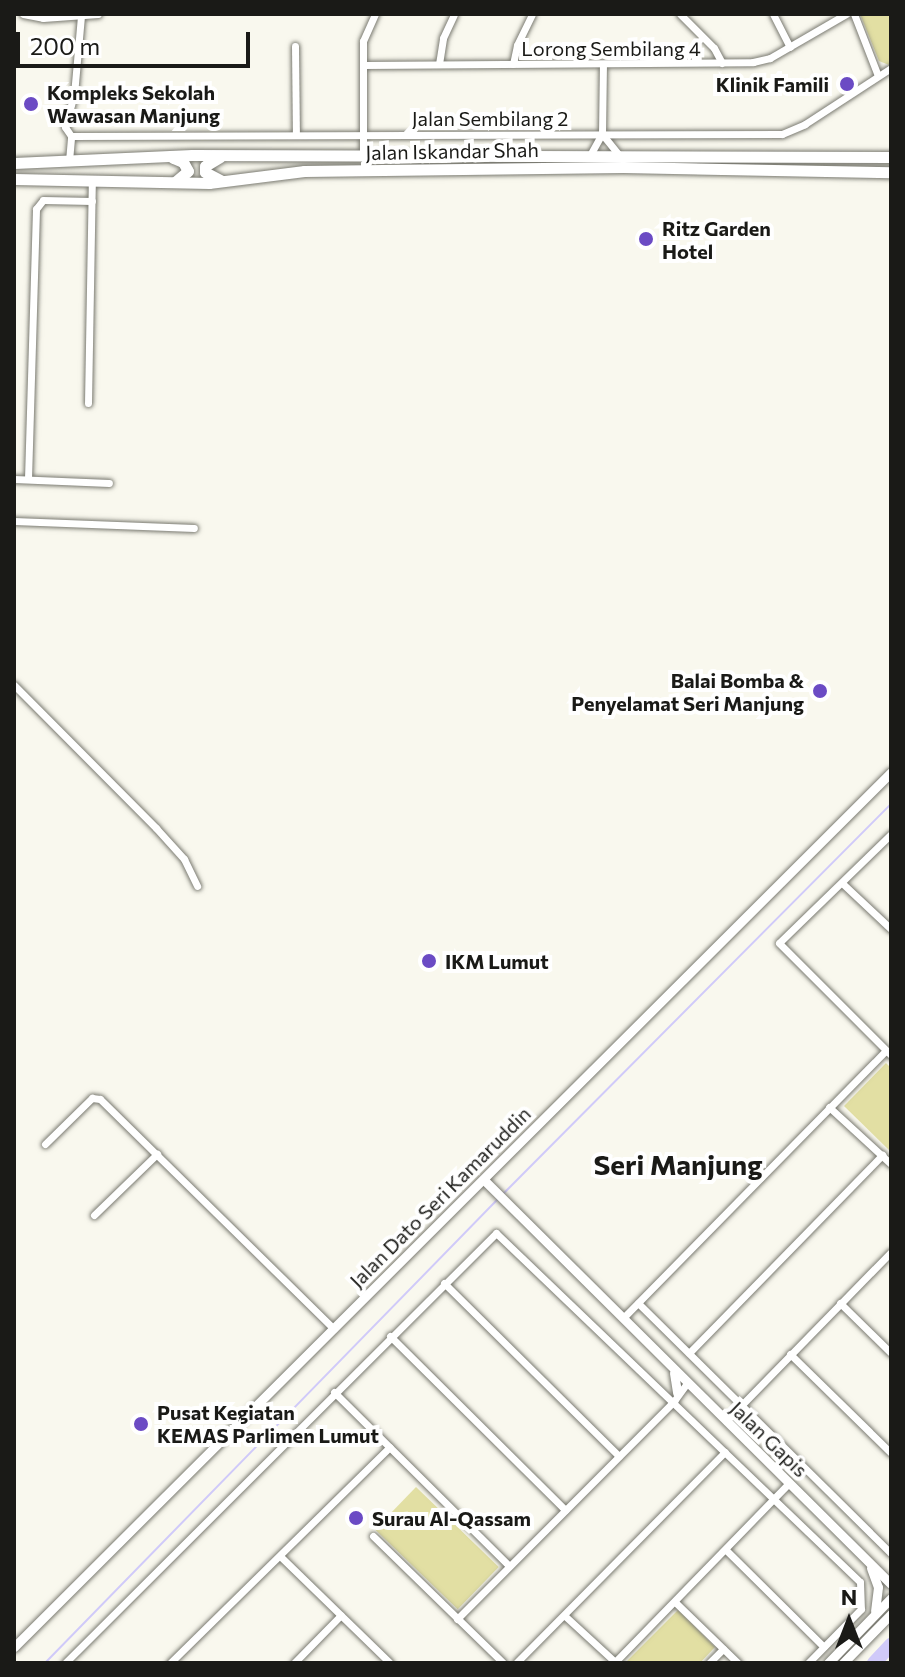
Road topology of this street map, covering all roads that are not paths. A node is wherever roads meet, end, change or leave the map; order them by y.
1 (23, 14) edge
2 (98, 14) edge
3 (375, 14) edge
4 (454, 14) edge
5 (532, 14) edge
6 (680, 14) edge
7 (773, 14) edge
8 (846, 14) edge
9 (854, 14) edge
10 (51, 16) edge
11 (81, 16) edge
12 (295, 46) dead end
13 (790, 47) junction
14 (722, 63) junction
15 (439, 64) junction
16 (513, 64) junction
17 (603, 64) junction
18 (363, 65) junction
19 (891, 68) edge
20 (878, 76) junction
21 (363, 133) junction
22 (602, 134) junction
23 (296, 135) junction
24 (71, 136) junction
25 (891, 154) edge
26 (169, 156) junction
27 (222, 156) junction
28 (620, 156) junction
29 (589, 157) junction
30 (363, 158) junction
31 (69, 161) junction
32 (14, 163) edge
33 (891, 172) edge
34 (14, 179) edge
35 (92, 180) junction
36 (222, 181) junction
37 (174, 182) junction
38 (92, 201) junction
39 (88, 403) dead end
40 (14, 479) edge
41 (28, 479) junction
42 (109, 483) dead end
43 (14, 521) edge
44 (194, 528) dead end
45 (14, 685) edge
46 (891, 772) edge
47 (891, 834) edge
48 (842, 883) junction
49 (197, 886) dead end
50 (891, 929) edge
51 (888, 1052) edge
52 (829, 1107) junction
53 (45, 1144) dead end
54 (157, 1154) junction
55 (882, 1155) junction
56 (891, 1164) edge
57 (484, 1180) junction
58 (94, 1215) dead end
59 (891, 1253) edge
60 (444, 1283) junction
61 (638, 1303) junction
62 (840, 1303) junction
63 (623, 1318) junction
64 (334, 1329) junction
65 (390, 1336) junction
66 (689, 1353) junction
67 (891, 1353) edge
68 (790, 1354) junction
69 (673, 1369) junction
70 (689, 1385) junction
71 (334, 1392) junction
72 (678, 1397) junction
73 (702, 1398) junction
74 (741, 1404) junction
75 (726, 1421) junction
76 (390, 1447) junction
77 (725, 1452) junction
78 (891, 1453) edge
79 (619, 1456) junction
80 (789, 1483) junction
81 (774, 1500) junction
82 (565, 1510) junction
83 (373, 1536) dead end
84 (727, 1551) junction
85 (891, 1553) edge
86 (281, 1557) junction
87 (868, 1561) junction
88 (509, 1566) junction
89 (891, 1572) edge
90 (891, 1584) edge
91 (891, 1598) edge
92 (675, 1602) junction
93 (891, 1614) edge
94 (341, 1615) junction
95 (565, 1616) junction
96 (873, 1617) junction
97 (457, 1619) junction
98 (14, 1647) edge
99 (824, 1647) junction
100 (723, 1649) junction
101 (67, 1662) edge
102 (170, 1663) edge
103 (294, 1663) edge
104 (390, 1663) edge
105 (503, 1663) edge
106 (516, 1663) edge
107 (615, 1663) edge
108 (709, 1663) edge
109 (738, 1663) edge
110 (808, 1663) edge
111 (828, 1663) edge
112 (843, 1663) edge

1 - 10 street
2 - 11 street
3 - 18 street
4 - 15 street
5 - 16 street
6 - 14 street
7 - 13 street
8 - 13 street, Lorong Sembilang 4
9 - 20 street
10 - 11 street
11 - 24 street
12 - 23 street
13 - 14 street, Lorong Sembilang 4
14 - 17 street, Lorong Sembilang 4
15 - 16 street, Lorong Sembilang 4
15 - 18 street, Lorong Sembilang 4
16 - 17 street, Lorong Sembilang 4
17 - 22 street
18 - 21 street
19 - 20 street, Jalan Sembilang 2
20 - 22 street, Jalan Sembilang 2
21 - 22 street, Jalan Sembilang 2
21 - 23 street, Jalan Sembilang 2
21 - 30 street
22 - 28 street
22 - 29 street
23 - 24 street, Jalan Sembilang 2
24 - 31 street
25 - 28 main road, Jalan Iskandar Shah
26 - 27 main road, Jalan Iskandar Shah
26 - 31 main road, Jalan Iskandar Shah
26 - 37 main road
27 - 30 main road, Jalan Iskandar Shah
27 - 36 main road
28 - 29 main road, Jalan Iskandar Shah
29 - 30 main road, Jalan Iskandar Shah
31 - 32 main road, Jalan Iskandar Shah
33 - 36 main road, Jalan Iskandar Shah
34 - 35 main road, Jalan Iskandar Shah
35 - 37 main road, Jalan Iskandar Shah
35 - 38 street
36 - 37 main road, Jalan Iskandar Shah
38 - 39 street
38 - 41 street
40 - 41 street
41 - 42 street
43 - 44 street
45 - 49 street
46 - 57 street, Jalan Dato Seri Kamaruddin
47 - 48 street
48 - 50 street
48 - 51 street
51 - 52 street
52 - 55 street
52 - 61 street
53 - 54 street
54 - 58 street
54 - 64 street
55 - 56 street
55 - 66 street
57 - 63 street, Jalan Gapis
57 - 64 street, Jalan Dato Seri Kamaruddin
59 - 62 street
60 - 65 street
60 - 72 street
60 - 79 street
61 - 63 street
61 - 66 street
62 - 67 street
62 - 68 street
63 - 69 street, Jalan Gapis
64 - 98 street, Jalan Dato Seri Kamaruddin
65 - 71 street
65 - 82 street
66 - 74 street
68 - 74 street
68 - 78 street
69 - 70 street, Jalan Gapis
69 - 72 street
70 - 72 street
70 - 73 street, Jalan Gapis
71 - 76 street
71 - 101 street
72 - 73 street
72 - 77 street
72 - 79 street
73 - 75 street, Jalan Gapis
74 - 75 street
74 - 85 street
75 - 80 street, Jalan Gapis
76 - 86 street
76 - 88 street
77 - 81 street
77 - 95 street
79 - 82 street
80 - 81 street
80 - 87 street, Jalan Gapis
81 - 84 street
81 - 99 street
82 - 88 street
83 - 97 street
84 - 92 street
84 - 99 street
86 - 94 street
86 - 102 street
87 - 89 street
87 - 90 street, Jalan Gapis
87 - 96 street
88 - 97 street
91 - 96 street
92 - 100 street
92 - 107 street
93 - 112 street
94 - 103 street
94 - 104 street
95 - 106 street
95 - 107 street
96 - 111 street
97 - 105 street
99 - 110 street
100 - 108 street
100 - 109 street

